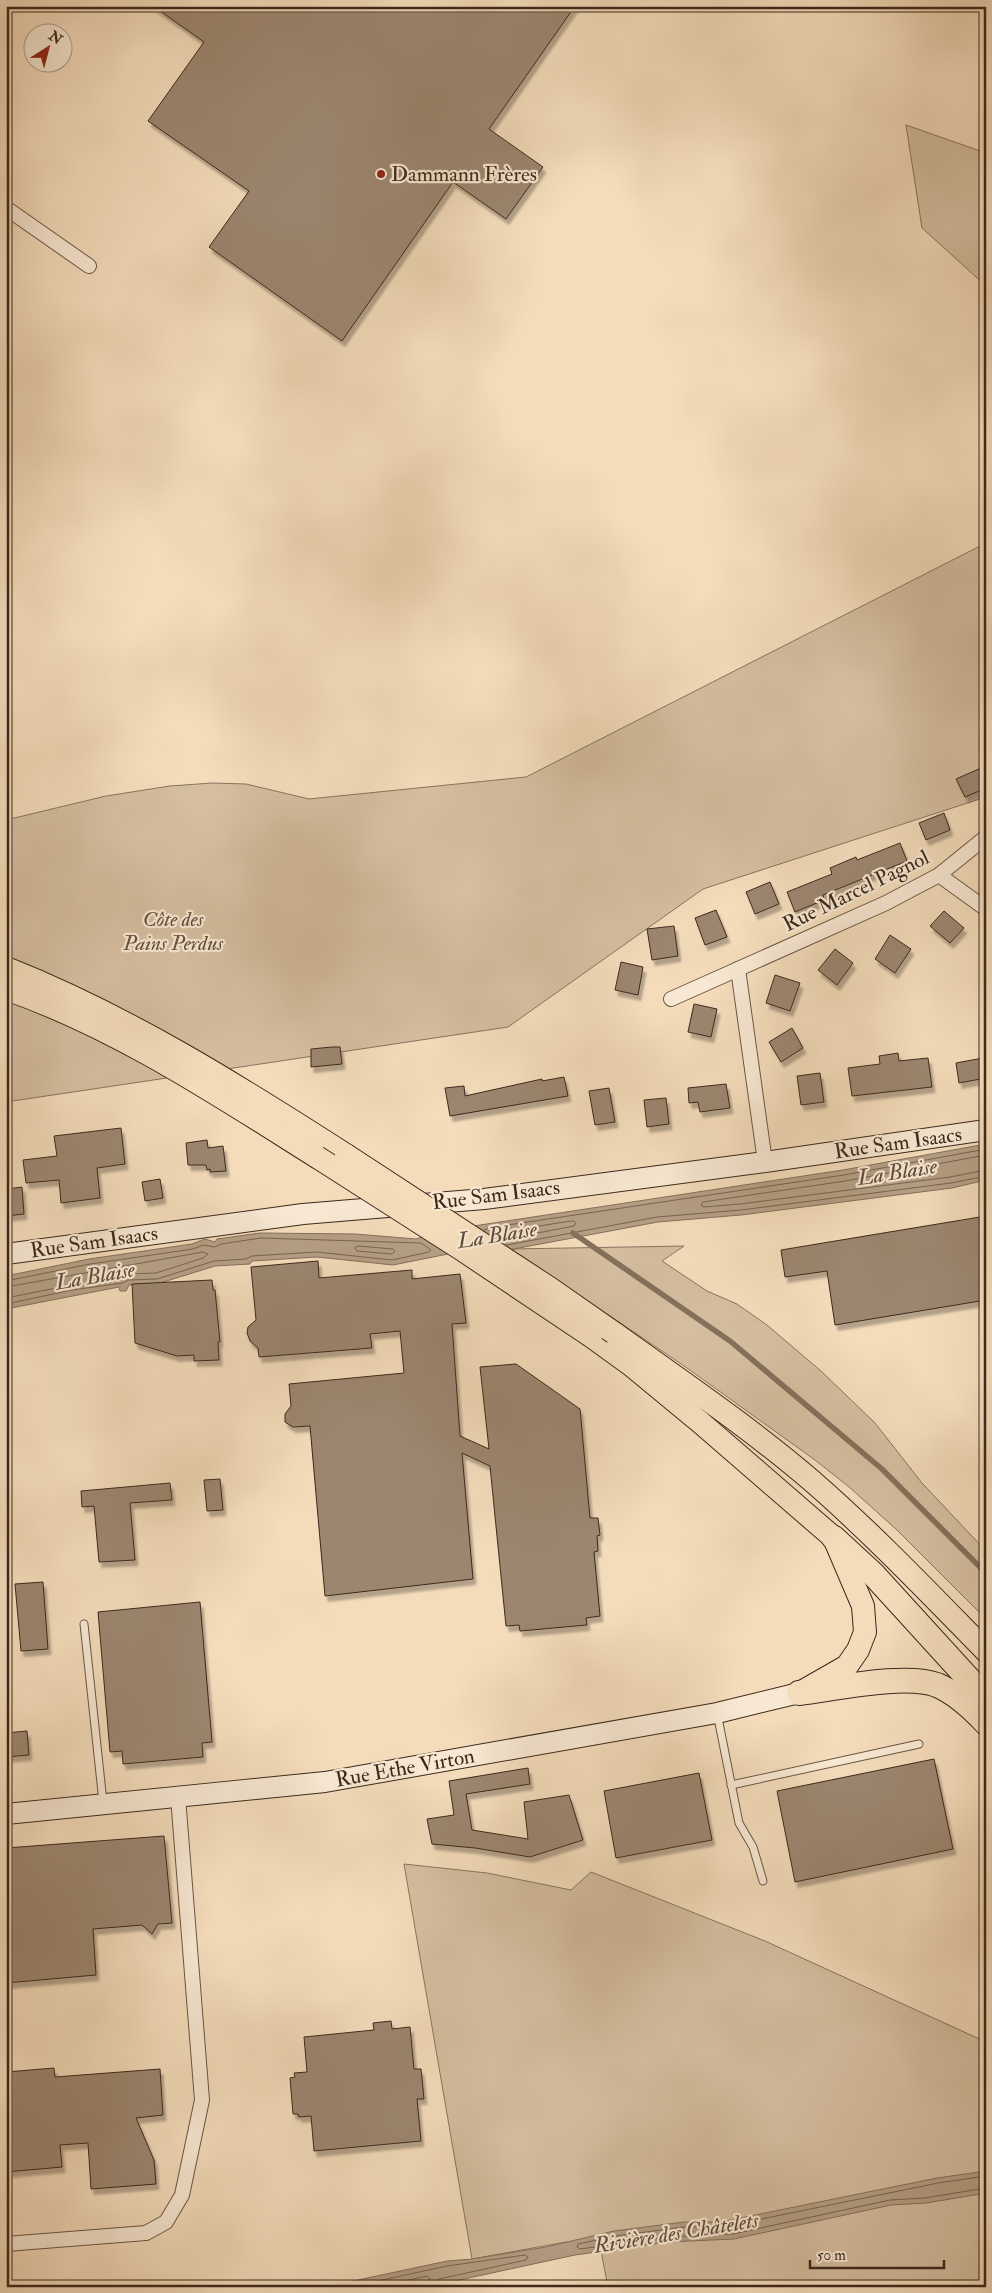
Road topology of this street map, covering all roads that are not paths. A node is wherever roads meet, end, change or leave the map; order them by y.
1 (6, 208) edge
2 (89, 266) dead end
3 (986, 836) edge
4 (939, 875) junction
5 (986, 909) edge
6 (6, 968) edge
7 (738, 970) junction
8 (6, 989) edge
9 (670, 999) dead end
10 (986, 1130) edge
11 (765, 1162) junction
12 (6, 1254) edge
13 (834, 1538) junction
14 (84, 1624) dead end
15 (986, 1651) edge
16 (799, 1693) junction
17 (986, 1698) edge
18 (717, 1713) junction
19 (986, 1723) edge
20 (919, 1744) dead end
21 (732, 1785) junction
22 (178, 1797) junction
23 (104, 1805) junction
24 (6, 1814) edge
25 (763, 1881) dead end
26 (6, 2244) edge

1 - 2 street
3 - 4 street, Rue Marcel Pagnol
4 - 5 street
4 - 7 street, Rue Marcel Pagnol
6 - 15 main road, bridge
7 - 9 street, Rue Marcel Pagnol
7 - 11 street
8 - 13 main road, bridge
10 - 11 main road, Rue Sam Isaacs
11 - 12 main road, Rue Sam Isaacs
13 - 16 main road
13 - 17 highway
14 - 23 lane
16 - 18 main road, Rue Ethe Virton
16 - 19 highway
18 - 21 lane
18 - 22 main road, Rue Ethe Virton
20 - 21 lane
21 - 25 lane
22 - 23 main road, Rue Ethe Virton
22 - 26 street
23 - 24 main road, Rue Ethe Virton

